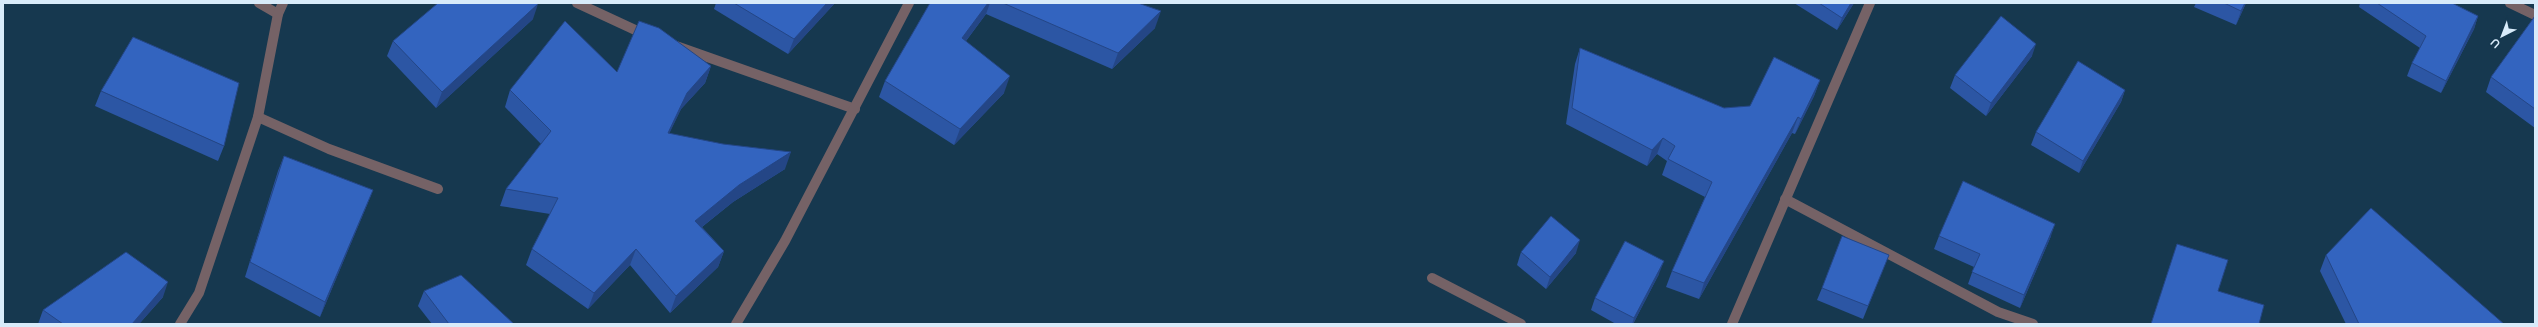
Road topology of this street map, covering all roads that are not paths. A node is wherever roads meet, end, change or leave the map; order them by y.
1 (259, 3) edge
2 (283, 3) edge
3 (577, 3) edge
4 (909, 3) edge
5 (1870, 3) edge
6 (2510, 3) edge
7 (278, 14) junction
8 (2535, 15) edge
9 (855, 109) junction
10 (258, 117) junction
11 (438, 189) dead end
12 (1785, 199) junction
13 (1432, 278) dead end
14 (180, 324) edge
15 (736, 324) edge
16 (1521, 324) edge
17 (1732, 324) edge
18 (2033, 324) edge

1 - 7 street
2 - 7 street
3 - 9 street
4 - 9 street
5 - 12 street
6 - 8 street
7 - 10 street
9 - 15 street
10 - 11 street
10 - 14 street
12 - 17 street
12 - 18 street
13 - 16 street

